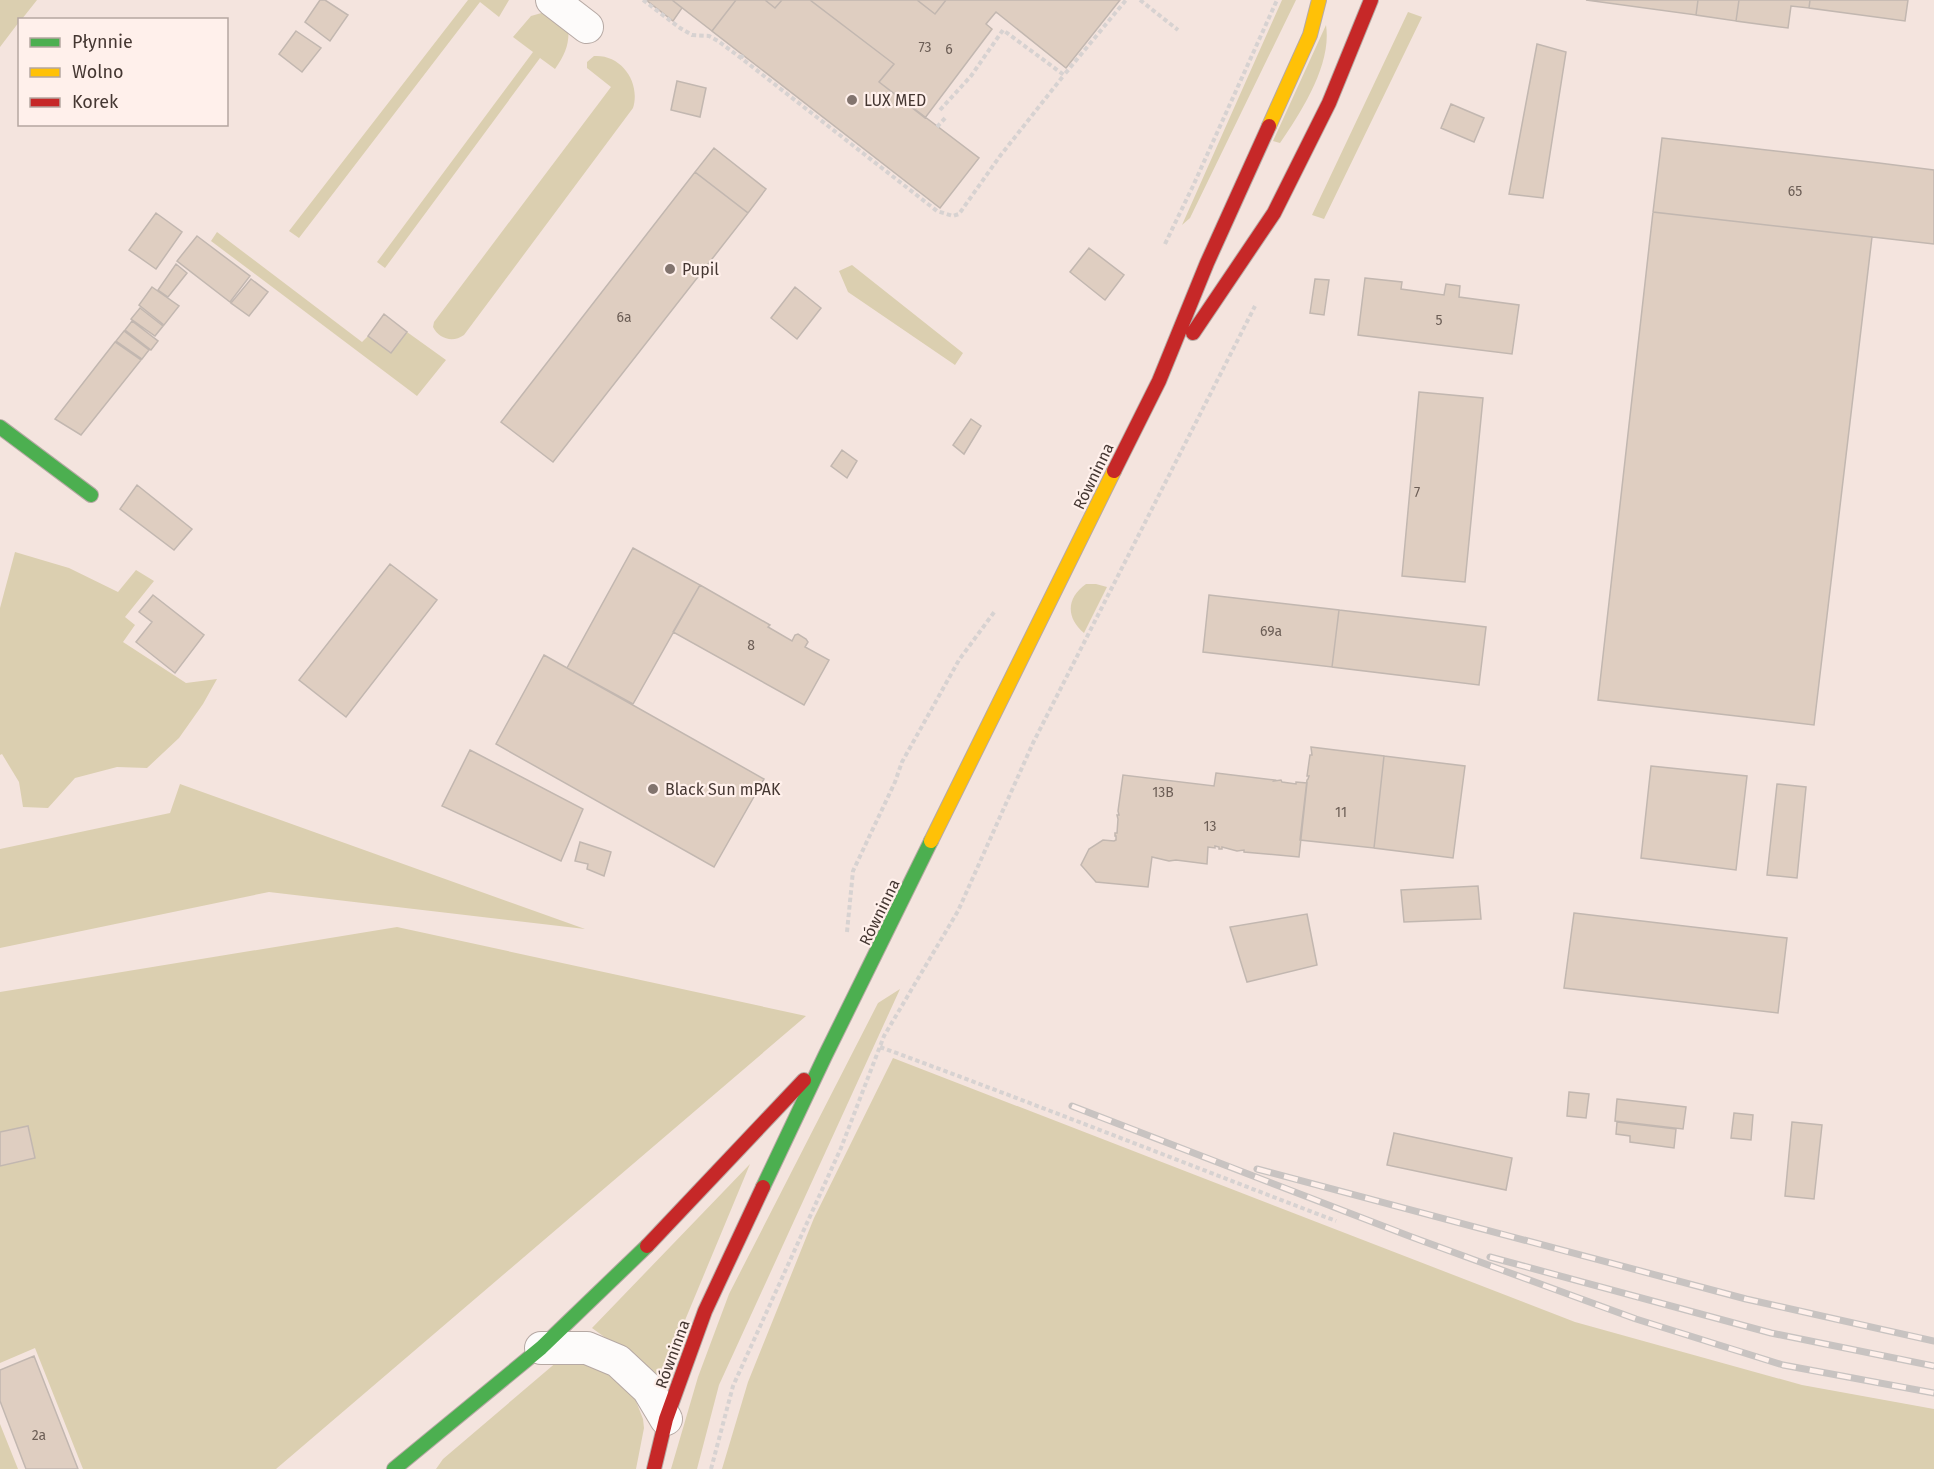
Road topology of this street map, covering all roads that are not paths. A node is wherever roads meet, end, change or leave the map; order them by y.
1 (552, 0) edge
2 (1319, 0) edge
3 (1371, 0) edge
4 (587, 27) dead end
5 (1159, 381) junction
6 (0, 427) edge
7 (91, 495) dead end
8 (825, 1056) junction
9 (541, 1348) junction
10 (666, 1419) junction
11 (394, 1469) edge
12 (654, 1469) edge

1 - 4 street
2 - 5 street, Równinna
3 - 5 street, Równinna
5 - 8 street, Równinna
6 - 7 street
8 - 9 street
8 - 10 street, Równinna
9 - 10 street
9 - 11 street
10 - 12 street, Równinna

